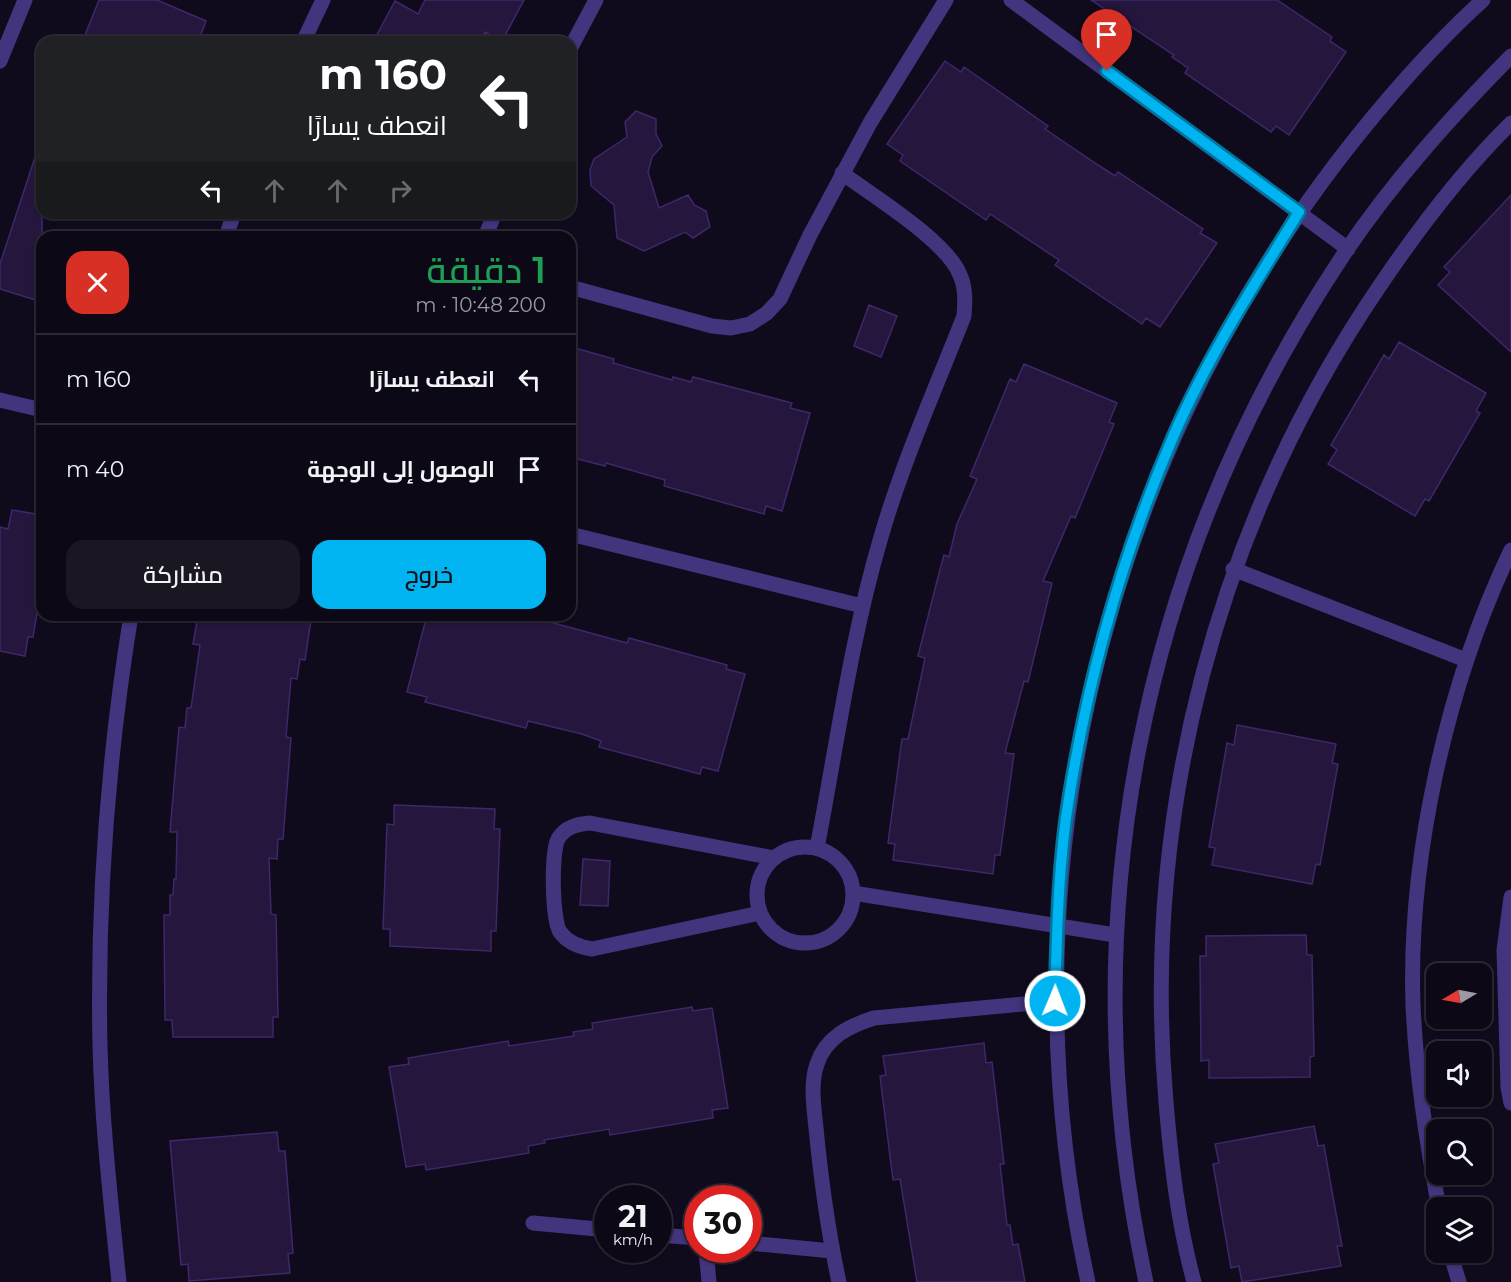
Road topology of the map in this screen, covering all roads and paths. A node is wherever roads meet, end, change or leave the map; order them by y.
1 (25, 0) edge
2 (323, 0) edge
3 (596, 0) edge
4 (946, 0) edge
5 (1011, 0) edge
6 (1483, 0) edge
7 (306, 36) edge
8 (576, 37) edge
9 (1511, 56) edge
10 (0, 61) edge
11 (1511, 123) edge
12 (842, 173) junction
13 (1299, 212) junction
14 (1348, 249) junction
15 (576, 289) edge
16 (0, 400) edge
17 (36, 409) edge
18 (576, 535) edge
19 (1511, 550) edge
20 (1233, 569) junction
21 (862, 606) junction
22 (130, 621) edge
23 (1467, 660) junction
24 (817, 848) junction
25 (774, 858) junction
26 (854, 893) junction
27 (1511, 897) edge
28 (760, 913) junction
29 (1057, 926) junction
30 (1115, 935) junction
31 (1055, 1001) junction
32 (1511, 1103) edge
33 (1437, 1197) edge
34 (533, 1223) dead end
35 (594, 1229) edge
36 (762, 1244) edge
37 (832, 1251) junction
38 (707, 1263) edge
39 (1453, 1263) edge
40 (119, 1282) edge
41 (709, 1282) edge
42 (839, 1282) edge
43 (1088, 1282) edge
44 (1146, 1282) edge
45 (1194, 1282) edge
46 (1459, 1282) edge

1 - 10 street
2 - 7 street
3 - 8 street
4 - 12 street
5 - 13 street
6 - 13 street
9 - 14 street
11 - 20 street
12 - 15 street
12 - 21 street
13 - 14 street
13 - 29 street
14 - 30 street
16 - 17 street
18 - 21 street
19 - 23 street
20 - 23 street
20 - 45 street
21 - 24 street
22 - 40 street
23 - 33 street
24 - 25 street
24 - 26 street
25 - 28 street
25 - 28 street
26 - 28 street
26 - 29 street
27 - 32 street
29 - 30 street
29 - 31 street
30 - 44 street
31 - 37 street
31 - 43 street
34 - 35 street
36 - 37 street
37 - 42 street
38 - 41 street
39 - 46 street

